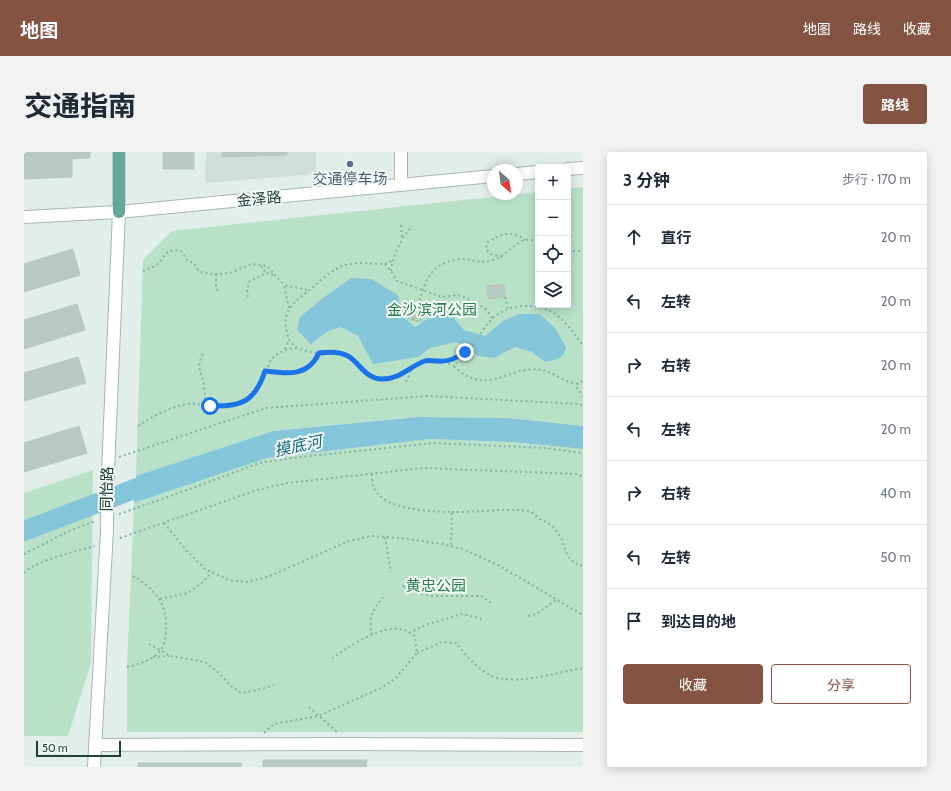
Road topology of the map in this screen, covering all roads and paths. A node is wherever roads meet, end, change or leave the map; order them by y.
1 (119, 152) edge
2 (401, 152) edge
3 (583, 168) edge
4 (571, 169) edge
5 (535, 172) edge
6 (523, 173) edge
7 (487, 177) edge
8 (401, 185) junction
9 (119, 212) junction
10 (24, 217) edge
11 (401, 225) dead end
12 (412, 226) dead end
13 (402, 237) junction
14 (525, 240) junction
15 (535, 241) edge
16 (583, 250) edge
17 (571, 251) edge
18 (502, 257) junction
19 (392, 261) junction
20 (385, 264) junction
21 (261, 265) junction
22 (143, 271) dead end
23 (391, 271) junction
24 (266, 273) junction
25 (216, 274) junction
26 (275, 275) junction
27 (284, 284) junction
28 (308, 290) junction
29 (218, 291) dead end
30 (423, 291) junction
31 (505, 297) dead end
32 (248, 298) dead end
33 (418, 305) junction
34 (289, 308) junction
35 (508, 308) junction
36 (492, 318) junction
37 (289, 340) junction
38 (583, 346) edge
39 (297, 348) junction
40 (285, 349) junction
41 (465, 352) junction
42 (319, 353) junction
43 (203, 354) dead end
44 (444, 361) junction
45 (454, 366) junction
46 (268, 367) junction
47 (412, 368) junction
48 (265, 371) junction
49 (272, 372) junction
50 (568, 381) junction
51 (583, 381) edge
52 (406, 382) dead end
53 (578, 383) junction
54 (576, 387) junction
55 (583, 396) edge
56 (205, 405) junction
57 (583, 406) edge
58 (138, 426) dead end
59 (583, 453) edge
60 (108, 467) junction
61 (372, 474) junction
62 (583, 478) edge
63 (452, 512) junction
64 (114, 515) dead end
65 (164, 523) junction
66 (103, 525) junction
67 (385, 537) junction
68 (120, 538) dead end
69 (106, 544) junction
70 (451, 546) junction
71 (24, 554) edge
72 (583, 566) edge
73 (212, 572) junction
74 (391, 572) dead end
75 (24, 573) edge
76 (131, 575) dead end
77 (403, 586) dead end
78 (383, 597) dead end
79 (160, 599) junction
80 (556, 600) junction
81 (493, 604) dead end
82 (583, 615) edge
83 (528, 616) dead end
84 (482, 619) dead end
85 (409, 633) junction
86 (372, 635) junction
87 (149, 644) dead end
88 (161, 650) junction
89 (417, 653) junction
90 (170, 656) junction
91 (154, 657) junction
92 (332, 658) dead end
93 (127, 667) dead end
94 (583, 668) edge
95 (274, 685) dead end
96 (309, 707) dead end
97 (318, 716) junction
98 (260, 744) junction
99 (347, 744) junction
100 (95, 745) junction
101 (583, 745) edge
102 (94, 767) edge

1 - 9 main road
2 - 8 street
3 - 4 street
5 - 6 street
7 - 8 street, 金泽路
8 - 9 street, 金泽路
9 - 10 street, 金泽路
9 - 60 street, 同怡路
11 - 13 path
12 - 13 path
13 - 19 path
14 - 15 path
14 - 18 path
14 - 18 path
16 - 17 path
18 - 30 path
19 - 20 path
19 - 23 path
20 - 23 path
20 - 28 path
21 - 24 path
21 - 25 path
21 - 26 path
22 - 25 path
23 - 30 path
24 - 26 path
24 - 32 path
25 - 29 path
26 - 27 path
27 - 28 path
27 - 34 path
28 - 34 path
30 - 33 path
30 - 36 path
31 - 35 path
33 - 33 path
34 - 37 path
35 - 36 path
35 - 38 path
36 - 41 path
37 - 39 path
37 - 40 path
39 - 40 path
39 - 42 path
40 - 46 path
41 - 44 path
41 - 45 path
42 - 47 path
42 - 49 path
43 - 56 path
44 - 45 path
44 - 47 path
45 - 50 path
46 - 48 path
46 - 49 path
47 - 52 path
48 - 49 path
48 - 56 path
50 - 53 path
50 - 54 path
51 - 53 path
53 - 54 path
54 - 55 path
56 - 58 path
57 - 60 path
59 - 64 path
60 - 66 street, 同怡路, bridge
61 - 62 path
61 - 63 path
61 - 65 path
63 - 70 path
63 - 72 path
65 - 68 path
65 - 73 path
66 - 69 street, 同怡路
66 - 71 path
67 - 70 path
67 - 73 path
67 - 74 path
69 - 75 path
69 - 100 street, 同怡路
70 - 80 path
73 - 79 path
76 - 79 path
77 - 81 path
78 - 86 path
79 - 88 path
80 - 82 path
80 - 83 path
84 - 85 path
85 - 86 path
85 - 89 path
86 - 92 path
87 - 88 path
88 - 90 path
88 - 91 path
89 - 94 path
89 - 97 path
90 - 91 path
90 - 95 path
91 - 93 path
96 - 97 path
97 - 98 path
97 - 99 path
98 - 99 street
98 - 100 street
99 - 101 street
100 - 102 street, 同怡路

